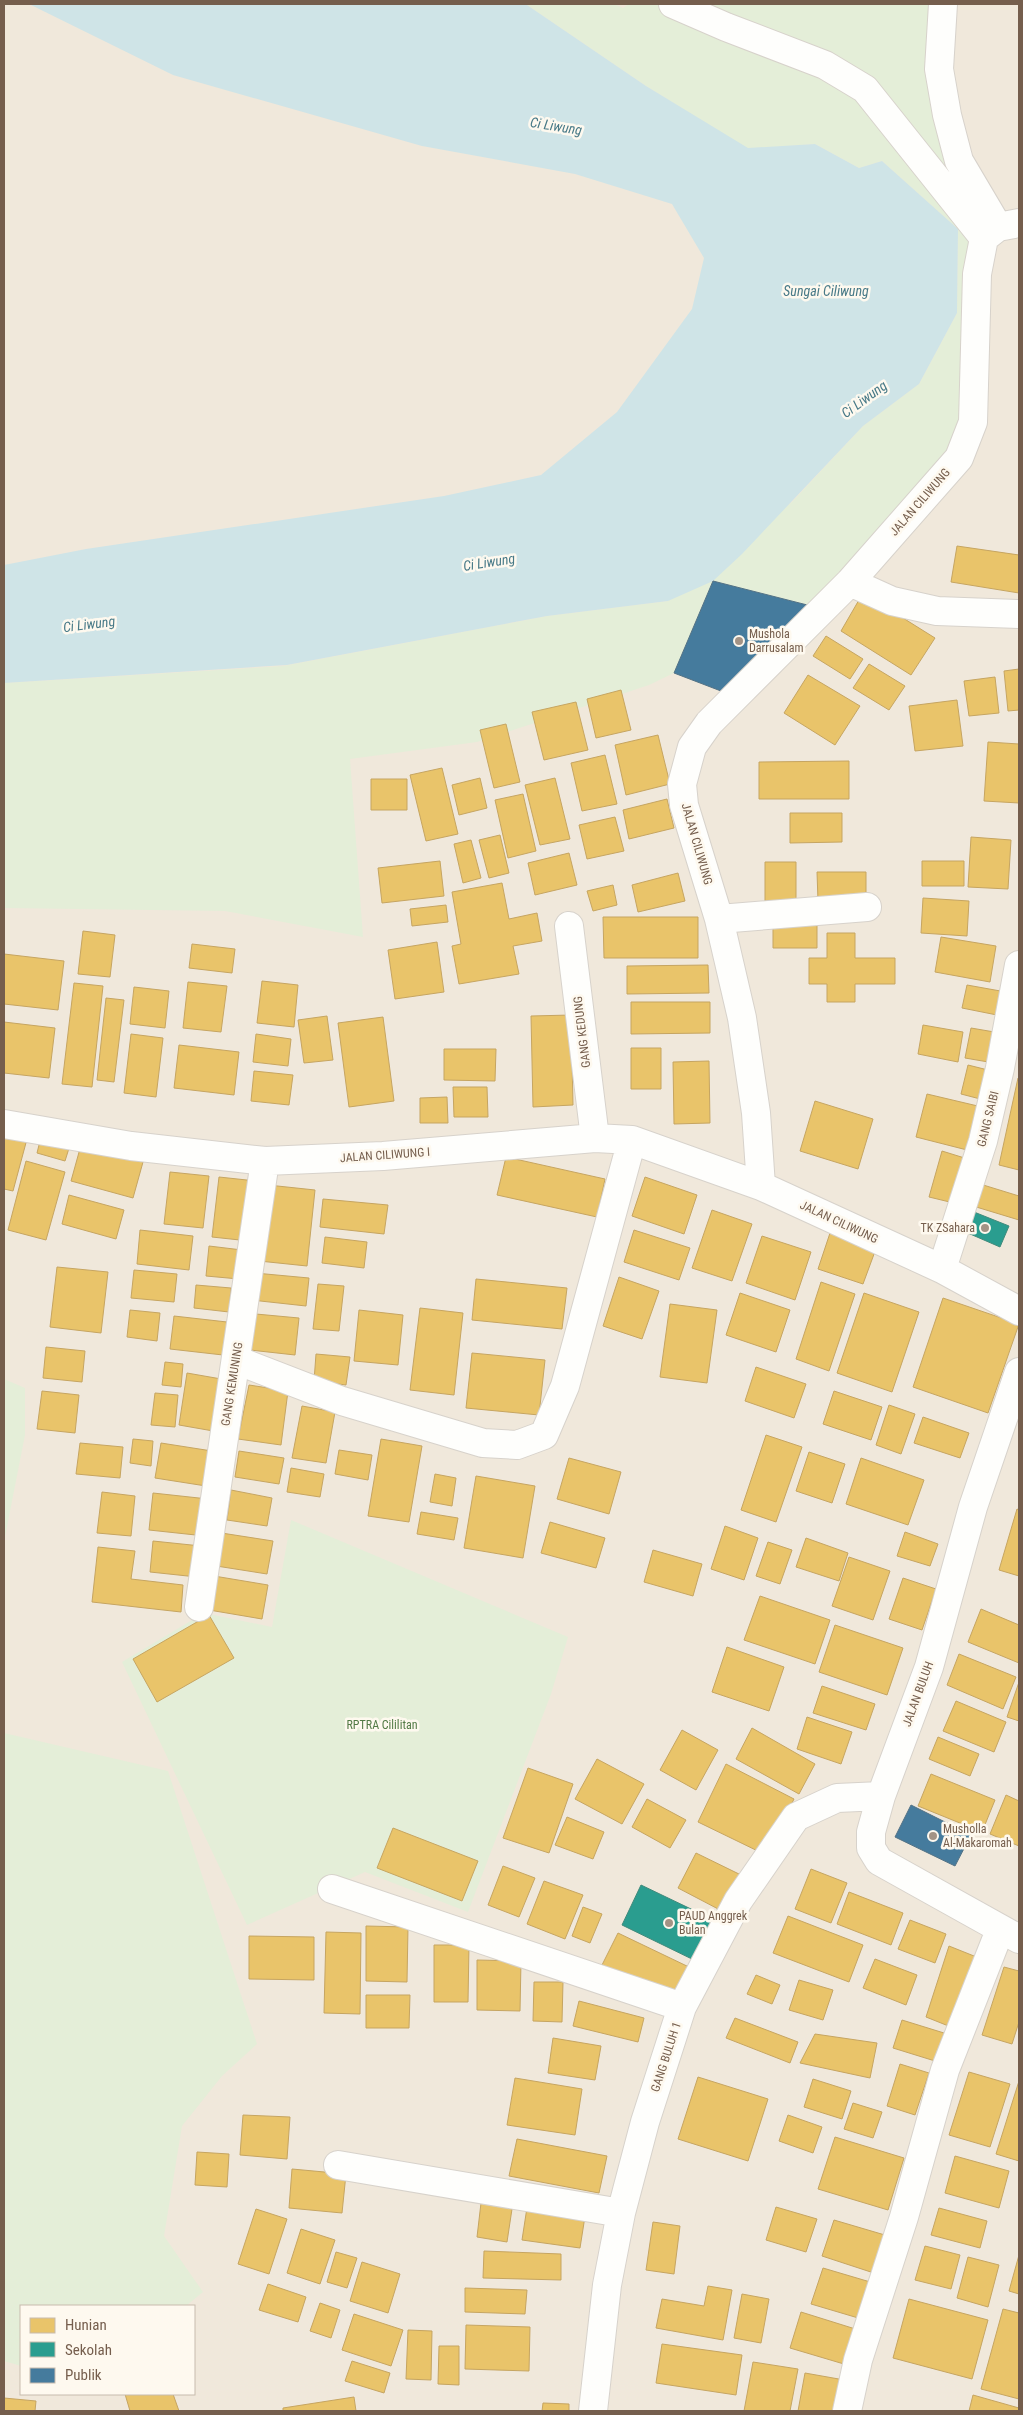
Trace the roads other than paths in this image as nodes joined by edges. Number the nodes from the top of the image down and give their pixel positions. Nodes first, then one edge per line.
1 (673, 4) edge
2 (943, 4) edge
3 (1000, 229) edge
4 (850, 582) junction
5 (1019, 614) edge
6 (867, 907) dead end
7 (719, 919) junction
8 (569, 926) dead end
9 (1019, 965) edge
10 (4, 1124) edge
11 (595, 1138) junction
12 (632, 1140) junction
13 (265, 1161) junction
14 (761, 1186) junction
15 (942, 1269) junction
16 (1019, 1311) edge
17 (236, 1360) junction
18 (1019, 1372) edge
19 (199, 1608) dead end
20 (881, 1796) junction
21 (332, 1889) dead end
22 (1010, 1934) edge
23 (682, 2007) junction
24 (338, 2165) dead end
25 (620, 2213) junction
26 (593, 2411) edge
27 (847, 2411) edge

1 - 3 street
2 - 3 street
3 - 4 street, JALAN CILIWUNG
4 - 5 street
4 - 7 street, JALAN CILIWUNG
6 - 7 street
7 - 14 street, JALAN CILIWUNG
8 - 11 street, GANG KEDUNG
9 - 15 street, GANG SAIBI
10 - 13 street, JALAN CILIWUNG I
11 - 12 street, JALAN CILIWUNG I
11 - 13 street, JALAN CILIWUNG I
12 - 14 street, JALAN CILIWUNG I
12 - 17 street
13 - 17 street, GANG KEMUNING
14 - 15 street, JALAN CILIWUNG
15 - 16 street, JALAN CILIWUNG
17 - 19 street, GANG KEMUNING
18 - 20 street, JALAN BULUH
20 - 22 street, JALAN BULUH
20 - 23 street, GANG BULUH 1
21 - 23 street
22 - 27 street
23 - 25 street, GANG BULUH 1
24 - 25 street
25 - 26 street, GANG BULUH 1

